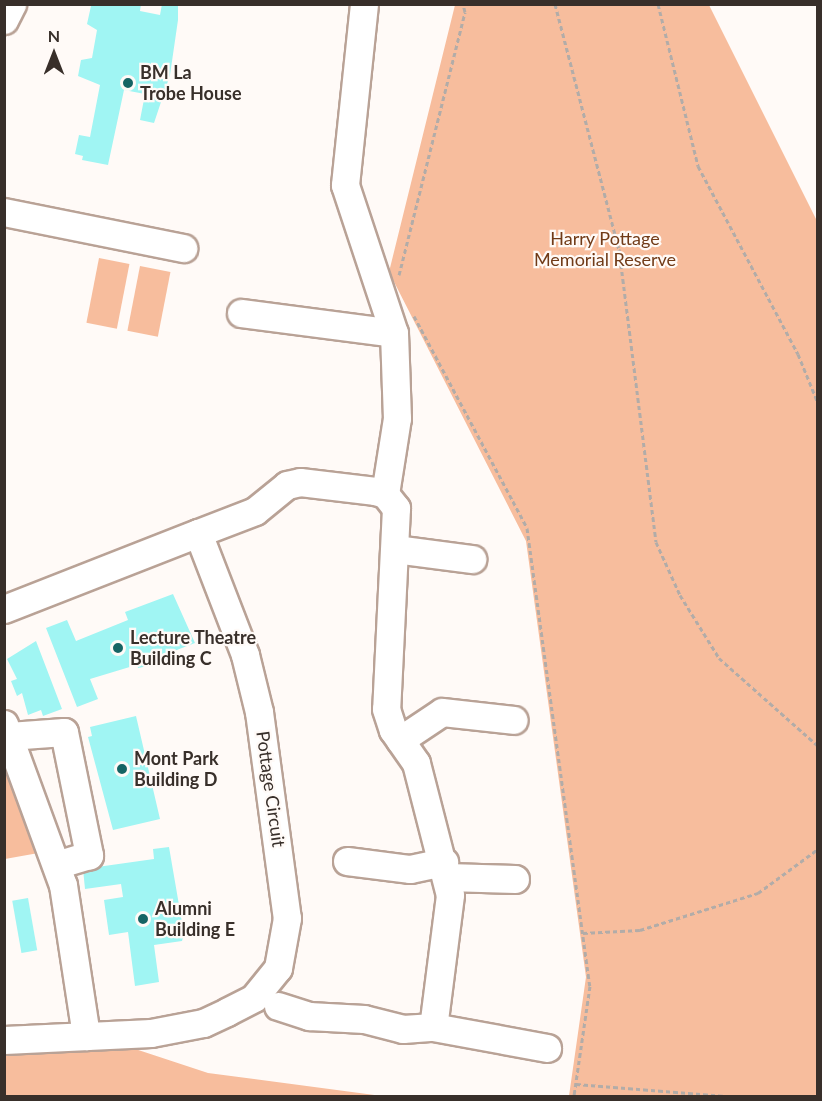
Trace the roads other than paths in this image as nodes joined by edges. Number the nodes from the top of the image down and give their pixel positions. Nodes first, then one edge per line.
1 (12, 4) edge
2 (364, 4) edge
3 (4, 20) edge
4 (4, 212) edge
5 (183, 248) dead end
6 (242, 313) dead end
7 (393, 333) junction
8 (385, 494) junction
9 (198, 533) junction
10 (395, 549) junction
11 (472, 559) dead end
12 (4, 609) edge
13 (514, 720) dead end
14 (7, 730) edge
15 (400, 740) junction
16 (347, 861) dead end
17 (56, 865) junction
18 (445, 870) junction
19 (515, 879) dead end
20 (278, 1006) dead end
21 (433, 1027) junction
22 (86, 1036) junction
23 (4, 1040) edge
24 (547, 1048) dead end

1 - 3 street
2 - 7 street
4 - 5 street
6 - 7 street
7 - 8 street
8 - 9 street
8 - 10 street
9 - 12 street
9 - 22 street, Pottage Circuit
10 - 11 street
10 - 15 street
13 - 15 street
14 - 17 street
14 - 17 street
15 - 18 street
16 - 18 street
17 - 22 street
18 - 19 street
18 - 21 street
20 - 21 street
21 - 24 street
22 - 23 street, Pottage Circuit

